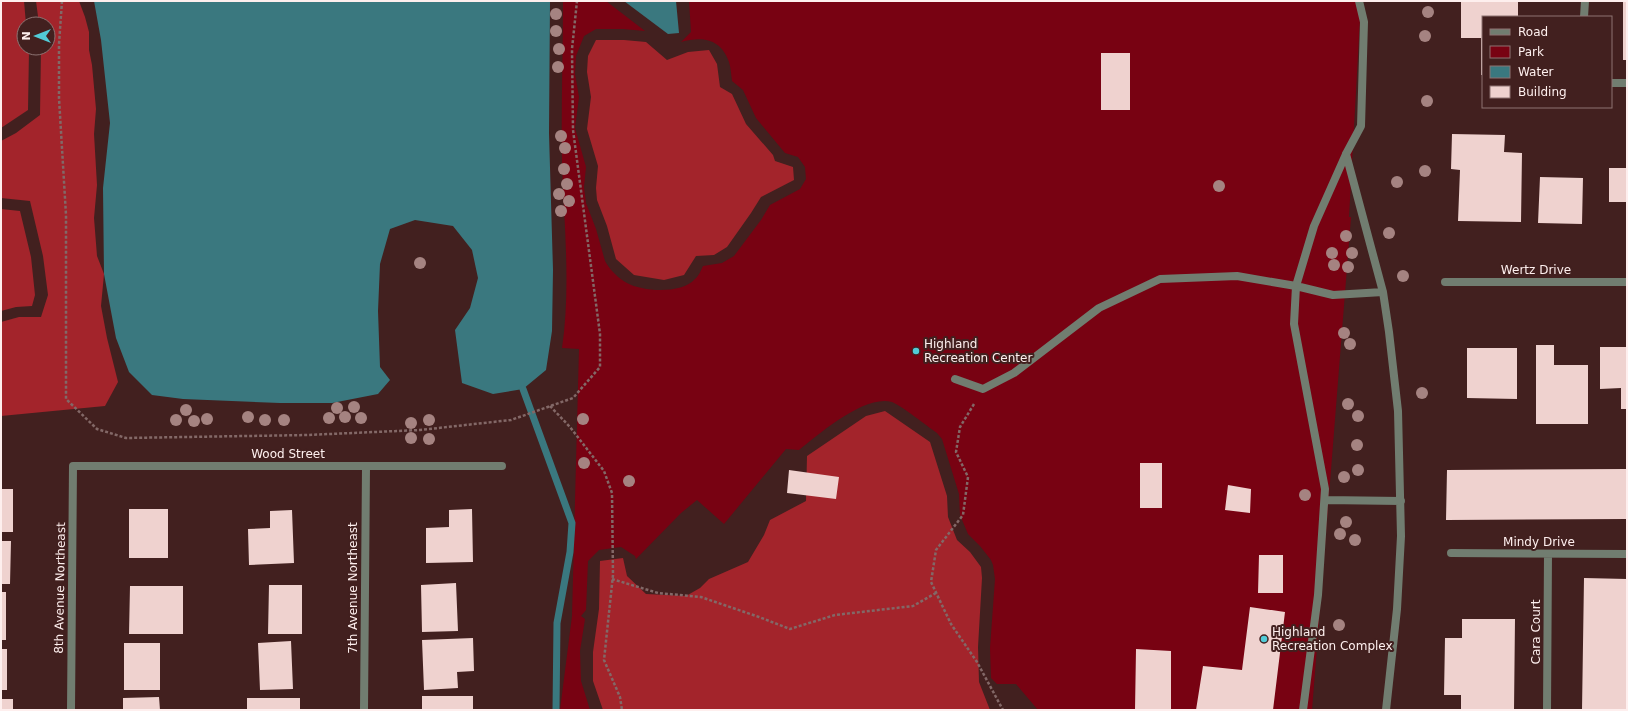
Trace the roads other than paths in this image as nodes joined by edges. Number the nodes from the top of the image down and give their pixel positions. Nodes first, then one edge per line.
1 (1359, 1) edge
2 (1585, 1) edge
3 (1584, 16) edge
4 (1612, 83) edge
5 (1627, 84) edge
6 (1346, 154) junction
7 (1445, 282) dead end
8 (1627, 282) edge
9 (1296, 286) junction
10 (1383, 292) junction
11 (955, 379) dead end
12 (74, 466) joint
13 (502, 466) dead end
14 (366, 467) junction
15 (1325, 500) junction
16 (1401, 501) junction
17 (1451, 553) dead end
18 (1548, 554) junction
19 (1627, 554) edge
20 (71, 710) edge
21 (364, 710) edge
22 (1303, 710) edge
23 (1386, 710) edge
24 (1547, 710) edge

1 - 6 street
2 - 3 street
4 - 5 street
6 - 9 street
6 - 10 street
7 - 8 street, Wertz Drive
9 - 10 street
9 - 11 street
9 - 15 street
10 - 16 street
12 - 14 street, Wood Street
12 - 20 street, 8th Avenue Northeast
13 - 14 street, Wood Street
14 - 21 street, 7th Avenue Northeast
15 - 16 street
15 - 22 street
16 - 23 street
17 - 18 street, Mindy Drive
18 - 19 street, Mindy Drive
18 - 24 street, Cara Court

